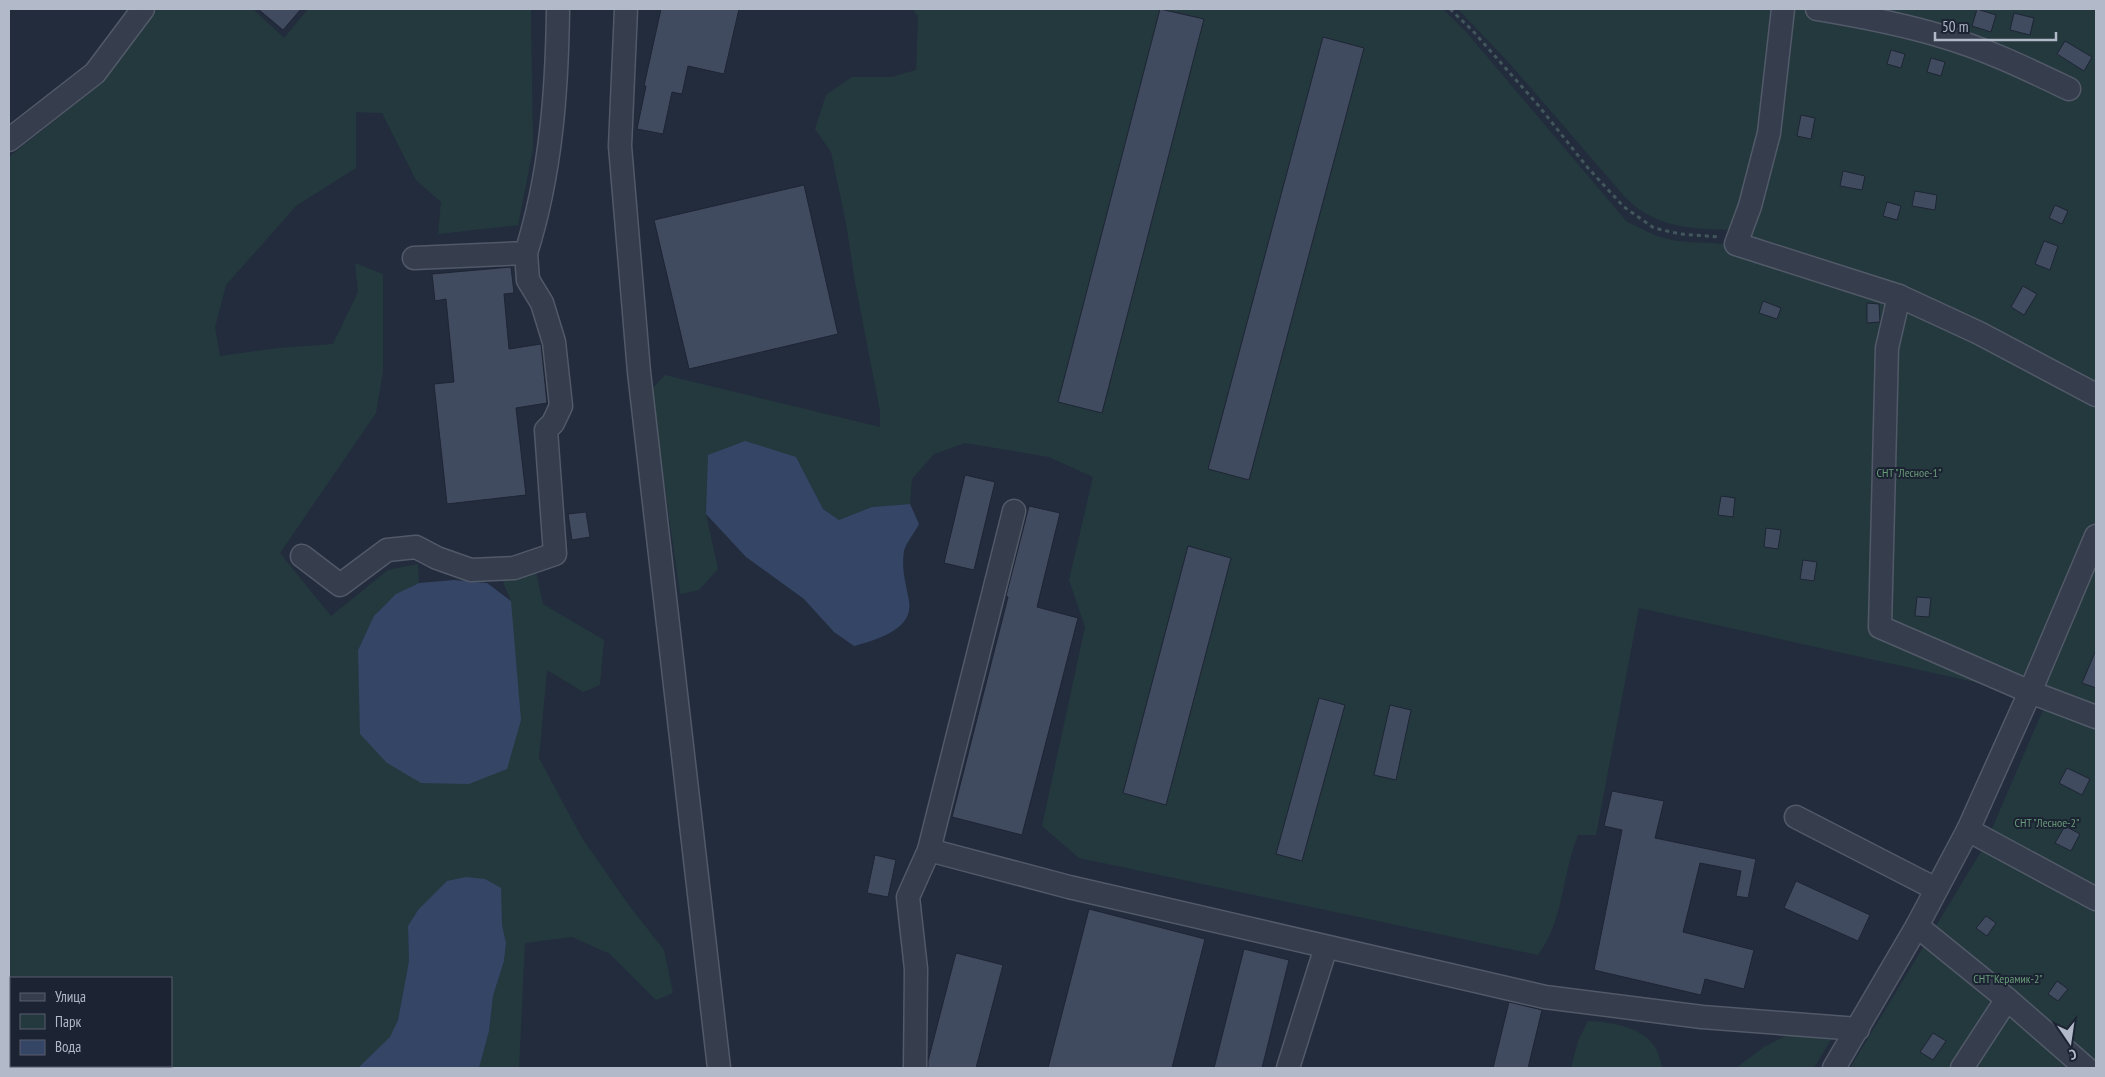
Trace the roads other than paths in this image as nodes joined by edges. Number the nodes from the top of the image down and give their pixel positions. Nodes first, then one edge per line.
1 (143, 9) edge
2 (558, 9) edge
3 (626, 9) edge
4 (1783, 9) edge
5 (1817, 9) edge
6 (2069, 90) dead end
7 (9, 140) edge
8 (526, 253) junction
9 (414, 258) dead end
10 (1899, 296) junction
11 (2096, 395) edge
12 (1014, 511) dead end
13 (2096, 536) edge
14 (302, 556) dead end
15 (2030, 692) junction
16 (2096, 717) edge
17 (1796, 817) dead end
18 (1968, 830) junction
19 (929, 850) junction
20 (1936, 889) junction
21 (2096, 899) edge
22 (1917, 926) junction
23 (1326, 947) junction
24 (2007, 999) junction
25 (1858, 1030) junction
26 (719, 1068) edge
27 (915, 1068) edge
28 (1288, 1068) edge
29 (1834, 1068) edge
30 (1962, 1068) edge
31 (2086, 1068) edge

1 - 7 street
2 - 8 street
3 - 26 street
4 - 10 street
5 - 6 street
8 - 9 street
8 - 14 street
10 - 11 street
10 - 15 street
12 - 19 street
13 - 15 street
15 - 16 street
15 - 18 street
17 - 20 street
18 - 20 street
18 - 21 street
19 - 23 street
19 - 27 street
20 - 22 street
22 - 24 street
22 - 25 street
23 - 25 street
23 - 28 street
24 - 30 street
24 - 31 street
25 - 29 street

